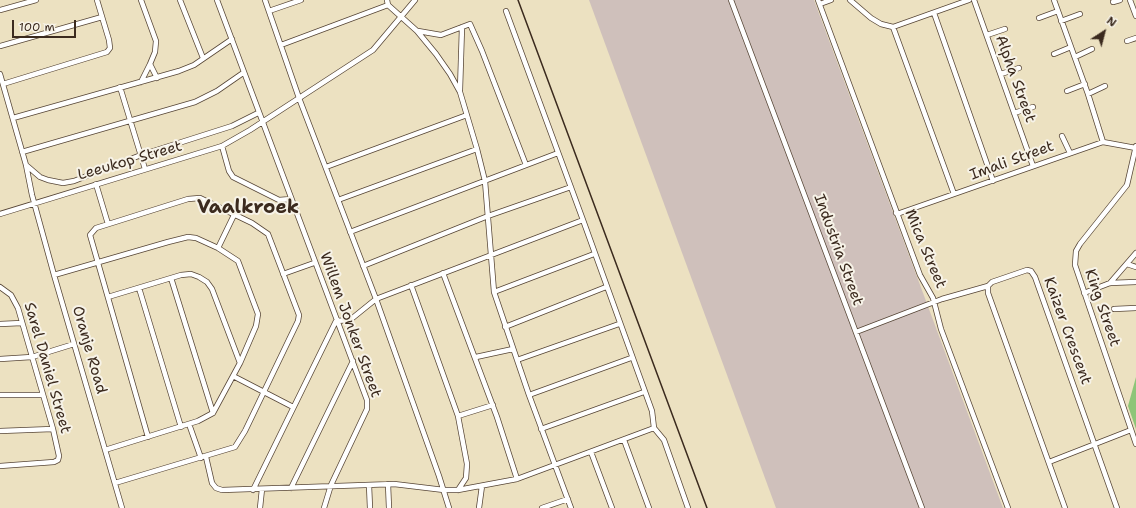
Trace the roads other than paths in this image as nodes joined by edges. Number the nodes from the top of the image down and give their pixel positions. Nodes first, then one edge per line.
1 (36, 0) edge
2 (98, 0) edge
3 (141, 0) edge
4 (180, 0) edge
5 (217, 0) edge
6 (265, 0) edge
7 (301, 0) edge
8 (415, 0) edge
9 (731, 0) edge
10 (831, 0) edge
11 (850, 0) edge
12 (969, 0) edge
13 (974, 0) edge
14 (1054, 0) edge
15 (1120, 0) edge
16 (1130, 0) edge
17 (387, 2) edge
18 (819, 2) edge
19 (1113, 2) dead end
20 (0, 10) edge
21 (269, 11) junction
22 (506, 11) dead end
23 (1058, 11) junction
24 (934, 13) junction
25 (1080, 14) dead end
26 (1136, 16) edge
27 (102, 17) junction
28 (401, 17) junction
29 (1039, 18) dead end
30 (1061, 21) junction
31 (893, 26) junction
32 (462, 27) junction
33 (1005, 29) dead end
34 (417, 31) junction
35 (987, 35) junction
36 (1136, 38) edge
37 (232, 39) junction
38 (1127, 41) dead end
39 (281, 45) junction
40 (0, 46) edge
41 (1071, 47) junction
42 (1092, 49) dead end
43 (1054, 54) dead end
44 (1075, 57) junction
45 (203, 58) junction
46 (150, 64) junction
47 (1019, 68) dead end
48 (243, 73) junction
49 (0, 74) edge
50 (1001, 74) junction
51 (157, 78) junction
52 (141, 82) junction
53 (3, 84) junction
54 (1085, 84) junction
55 (1105, 86) dead end
56 (120, 87) junction
57 (1067, 91) dead end
58 (460, 92) junction
59 (1088, 94) junction
60 (299, 98) junction
61 (1033, 106) dead end
62 (1014, 113) junction
63 (258, 114) junction
64 (467, 115) junction
65 (13, 118) junction
66 (130, 121) junction
67 (262, 122) junction
68 (1062, 136) dead end
69 (1103, 142) junction
70 (222, 146) junction
71 (1136, 147) edge
72 (477, 149) junction
73 (22, 152) junction
74 (558, 153) junction
75 (1070, 153) junction
76 (141, 155) junction
77 (26, 165) junction
78 (526, 165) junction
79 (1033, 166) junction
80 (326, 167) junction
81 (146, 169) junction
82 (485, 181) junction
83 (993, 181) junction
84 (96, 184) junction
85 (571, 187) junction
86 (954, 194) junction
87 (291, 199) junction
88 (338, 200) junction
89 (34, 203) junction
90 (0, 214) edge
91 (897, 214) junction
92 (234, 215) junction
93 (488, 216) junction
94 (583, 220) junction
95 (108, 224) junction
96 (350, 232) junction
97 (218, 248) junction
98 (1136, 253) edge
99 (492, 254) junction
100 (594, 254) junction
101 (97, 262) junction
102 (314, 263) junction
103 (1127, 264) junction
104 (363, 266) junction
105 (1136, 267) edge
106 (443, 273) junction
107 (283, 274) junction
108 (54, 275) junction
109 (171, 278) junction
110 (1136, 282) edge
111 (1110, 283) junction
112 (410, 285) junction
113 (988, 286) junction
114 (0, 287) edge
115 (606, 287) junction
116 (139, 288) junction
117 (494, 292) junction
118 (1084, 293) junction
119 (108, 297) junction
120 (376, 298) junction
121 (934, 302) junction
122 (1136, 308) edge
123 (1114, 309) dead end
124 (336, 320) junction
125 (22, 323) junction
126 (0, 324) edge
127 (619, 324) junction
128 (506, 327) junction
129 (856, 332) junction
130 (74, 344) junction
131 (513, 349) junction
132 (32, 357) junction
133 (476, 357) junction
134 (632, 358) junction
135 (0, 359) edge
136 (517, 360) junction
137 (352, 361) junction
138 (240, 363) junction
139 (234, 376) junction
140 (644, 392) junction
141 (264, 393) junction
142 (42, 394) junction
143 (0, 395) edge
144 (529, 395) junction
145 (493, 405) junction
146 (293, 407) junction
147 (213, 412) junction
148 (458, 416) junction
149 (189, 424) junction
150 (181, 427) junction
151 (654, 428) junction
152 (53, 429) junction
153 (541, 429) junction
154 (1131, 430) junction
155 (0, 431) edge
156 (148, 437) junction
157 (624, 440) junction
158 (1136, 444) edge
159 (1095, 445) junction
160 (105, 450) junction
161 (591, 452) junction
162 (203, 458) junction
163 (1049, 462) junction
164 (555, 465) junction
165 (0, 466) edge
166 (517, 479) junction
167 (114, 483) junction
168 (388, 484) junction
169 (331, 485) junction
170 (370, 485) junction
171 (482, 486) junction
172 (291, 488) junction
173 (262, 489) junction
174 (253, 490) junction
175 (444, 490) junction
176 (458, 490) junction
177 (568, 498) junction
178 (121, 506) edge
179 (260, 508) edge
180 (324, 508) edge
181 (370, 508) edge
182 (390, 508) edge
183 (449, 508) edge
184 (480, 508) edge
185 (542, 508) edge
186 (571, 508) edge
187 (612, 508) edge
188 (649, 508) edge
189 (688, 508) edge
190 (922, 508) edge
191 (1008, 508) edge
192 (1065, 508) edge
193 (1117, 508) edge

1 - 20 street
2 - 27 street
3 - 46 street
4 - 45 street
5 - 37 street, Willem Jonker Street
6 - 21 street
7 - 21 street
8 - 28 street, Leeukop Street
9 - 129 street, Industria Street
10 - 18 street
11 - 31 street
12 - 24 street
13 - 35 street, Alpha Street
14 - 23 street
15 - 19 street
16 - 26 street
17 - 28 street
17 - 39 street
18 - 91 street, Mica Street
21 - 39 street
22 - 74 street
23 - 29 street
23 - 30 street
24 - 31 street
24 - 83 street
25 - 30 street
27 - 40 street
27 - 53 street
28 - 34 street
28 - 60 street, Leeukop Street
30 - 41 street
31 - 86 street
32 - 34 street
32 - 58 street
32 - 78 street
33 - 35 street
34 - 58 street
35 - 50 street, Alpha Street
36 - 38 street
37 - 45 street
37 - 48 street, Willem Jonker Street
39 - 60 street
41 - 43 street
41 - 44 street
42 - 44 street
44 - 54 street
45 - 51 street
46 - 51 street
46 - 52 street
47 - 50 street
48 - 63 street, Willem Jonker Street
48 - 66 street
49 - 53 street, Oranje Road
50 - 62 street, Alpha Street
51 - 52 street
52 - 56 street
53 - 65 street, Oranje Road
54 - 57 street
54 - 59 street
55 - 59 street
56 - 65 street
56 - 66 street
58 - 64 street
59 - 69 street
60 - 67 street, Leeukop Street
60 - 80 street
61 - 62 street
62 - 79 street, Alpha Street
63 - 67 street, Willem Jonker Street
63 - 76 street
64 - 72 street
64 - 80 street
65 - 73 street, Oranje Road
66 - 73 street
66 - 76 street
67 - 70 street, Leeukop Street
67 - 87 street, Willem Jonker Street
68 - 75 street
69 - 71 street, Imali Street
69 - 75 street, Imali Street
70 - 81 street, Leeukop Street
70 - 87 street
71 - 118 street, King Street
72 - 82 street
72 - 88 street
73 - 77 street, Oranje Road
74 - 78 street
74 - 85 street
75 - 79 street, Imali Street
76 - 77 street
76 - 81 street
77 - 89 street, Oranje Road
78 - 82 street
79 - 83 street, Imali Street
80 - 88 street
81 - 84 street, Leeukop Street
82 - 93 street
82 - 96 street
83 - 86 street, Imali Street
84 - 89 street, Leeukop Street
84 - 95 street
85 - 93 street
85 - 94 street
86 - 91 street, Imali Street
87 - 102 street, Willem Jonker Street
88 - 96 street
89 - 90 street, Leeukop Street
89 - 108 street, Oranje Road
91 - 121 street, Mica Street
92 - 95 street
92 - 97 street
92 - 107 street
93 - 99 street
93 - 104 street
94 - 99 street
94 - 100 street
95 - 101 street
96 - 104 street
97 - 101 street
97 - 138 street
98 - 103 street
99 - 106 street
99 - 117 street
100 - 115 street
100 - 117 street
101 - 108 street
101 - 119 street
102 - 107 street
102 - 124 street, Willem Jonker Street
103 - 105 street
103 - 111 street
104 - 120 street
106 - 112 street
106 - 133 street
107 - 141 street
108 - 130 street, Oranje Road
109 - 116 street
109 - 138 street
109 - 147 street
110 - 111 street
111 - 118 street
112 - 120 street
112 - 148 street
113 - 121 street, Kaizer Crescent
113 - 159 street, Kaizer Crescent
113 - 163 street
114 - 125 street, Sarel Daniel Street
115 - 127 street
115 - 128 street
116 - 119 street
116 - 150 street
117 - 128 street
118 - 154 street, King Street
119 - 156 street
120 - 124 street
120 - 175 street
121 - 129 street, Kaizer Crescent
121 - 191 street, Mica Street
122 - 123 street
124 - 137 street, Willem Jonker Street
124 - 146 street
125 - 126 street
125 - 132 street, Sarel Daniel Street
127 - 134 street
127 - 136 street
128 - 131 street
129 - 190 street, Industria Street
130 - 132 street
130 - 160 street, Oranje Road
131 - 133 street
131 - 136 street
132 - 135 street
132 - 142 street, Sarel Daniel Street
133 - 145 street
134 - 140 street
134 - 144 street
136 - 144 street
137 - 169 street, Willem Jonker Street
137 - 172 street
138 - 139 street
139 - 141 street
139 - 147 street
140 - 151 street
140 - 153 street
141 - 146 street
141 - 162 street
142 - 143 street
142 - 152 street, Sarel Daniel Street
144 - 153 street
145 - 148 street
145 - 166 street
146 - 174 street
147 - 149 street
148 - 176 street
149 - 150 street
149 - 162 street
150 - 156 street
151 - 157 street
151 - 189 street
152 - 155 street
152 - 165 street, Sarel Daniel Street
153 - 164 street
154 - 158 street, King Street
154 - 159 street
156 - 160 street
157 - 161 street
157 - 188 street
159 - 163 street
159 - 193 street, Kaizer Crescent
160 - 167 street, Oranje Road
161 - 164 street
161 - 187 street
162 - 167 street
162 - 174 street
163 - 192 street
164 - 166 street
164 - 177 street
166 - 171 street
167 - 178 street, Oranje Road
168 - 170 street
168 - 175 street
168 - 182 street
169 - 170 street
169 - 172 street
169 - 180 street, Willem Jonker Street
170 - 181 street
171 - 176 street
171 - 184 street
172 - 173 street
173 - 174 street
173 - 179 street
175 - 176 street
175 - 183 street
177 - 185 street
177 - 186 street

